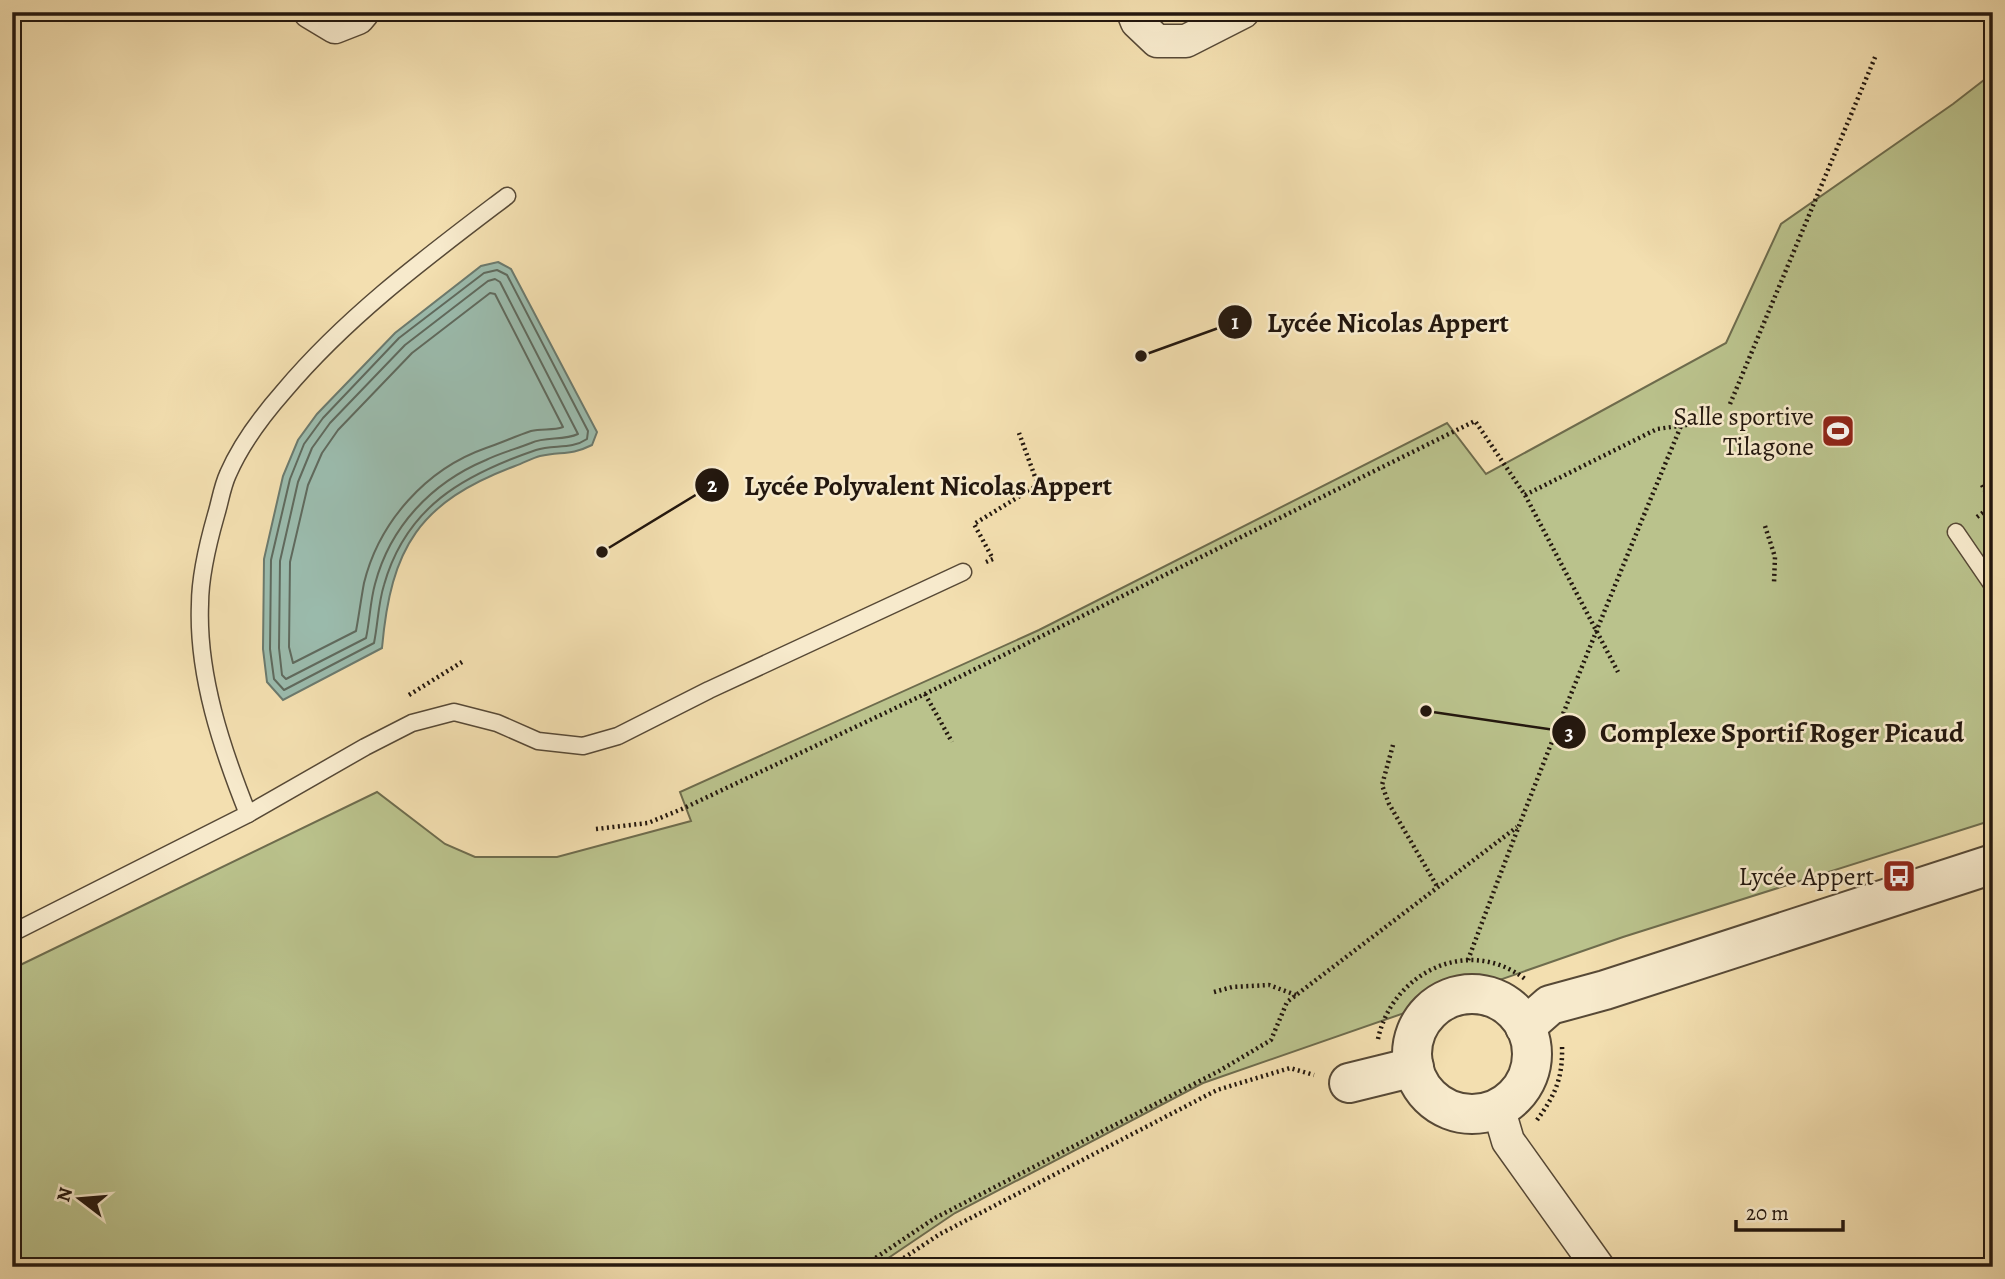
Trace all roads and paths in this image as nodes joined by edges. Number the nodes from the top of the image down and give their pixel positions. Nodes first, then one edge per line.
1 (310, 12) edge
2 (363, 12) edge
3 (1133, 12) edge
4 (1243, 12) edge
5 (1876, 55) dead end
6 (507, 196) dead end
7 (1730, 404) dead end
8 (1723, 420) dead end
9 (1681, 426) junction
10 (1019, 433) dead end
11 (1982, 485) dead end
12 (1525, 495) junction
13 (1993, 505) edge
14 (974, 524) dead end
15 (1765, 527) dead end
16 (1956, 532) dead end
17 (963, 572) dead end
18 (1774, 583) dead end
19 (1993, 586) edge
20 (1596, 630) junction
21 (462, 662) dead end
22 (1618, 672) dead end
23 (925, 694) junction
24 (401, 701) dead end
25 (953, 742) dead end
26 (1393, 745) dead end
27 (248, 814) junction
28 (1517, 827) junction
29 (596, 829) dead end
30 (1993, 863) edge
31 (1438, 888) junction
32 (12, 933) edge
33 (1468, 960) dead end
34 (1440, 965) dead end
35 (1214, 992) dead end
36 (1297, 995) junction
37 (1525, 1027) junction
38 (1380, 1075) junction
39 (1498, 1107) junction
40 (862, 1267) edge
41 (890, 1267) edge
42 (1598, 1267) edge

1 - 2 street
3 - 4 street
5 - 7 path
6 - 27 lane
8 - 9 path
9 - 12 path
9 - 20 path
10 - 14 path
11 - 13 path
12 - 20 path
12 - 23 path
15 - 18 path
16 - 19 lane
17 - 27 lane
20 - 22 path
20 - 28 path
21 - 24 path
23 - 25 path
23 - 29 path
26 - 31 path
27 - 32 lane
28 - 31 path
28 - 33 path
30 - 37 street
31 - 36 path
34 - 38 path
35 - 36 path
36 - 40 path
37 - 38 street
37 - 39 street
38 - 39 street
38 - 41 path
39 - 42 street

